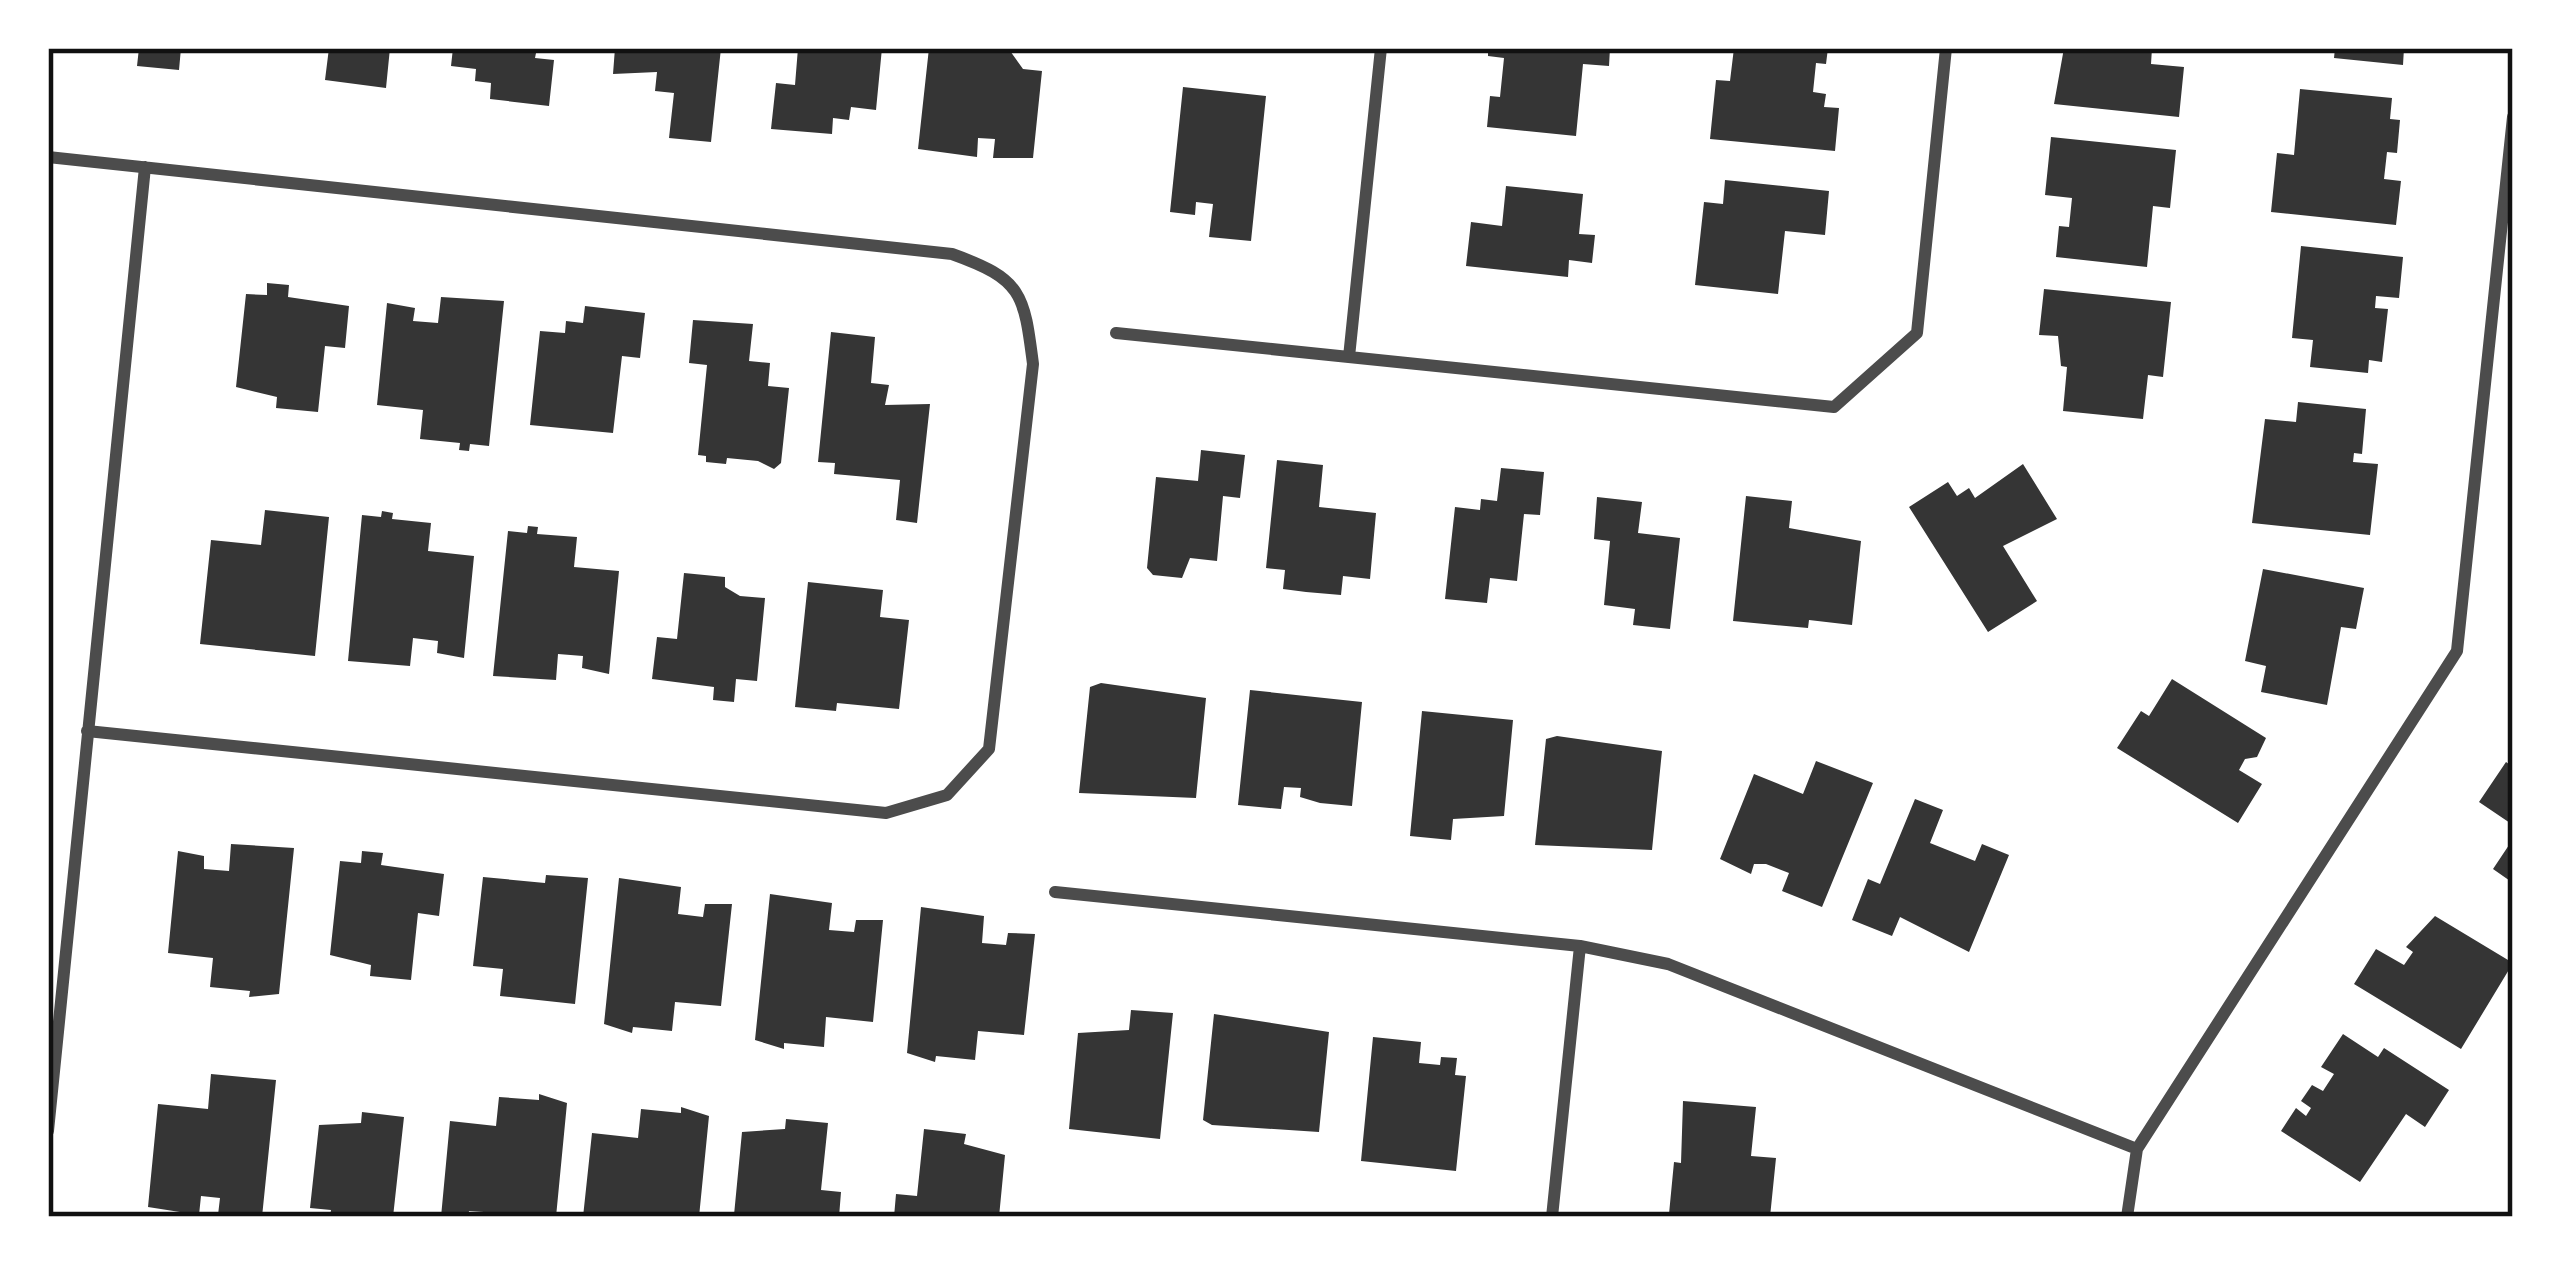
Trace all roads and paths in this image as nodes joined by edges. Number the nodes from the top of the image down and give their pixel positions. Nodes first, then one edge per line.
1 (1381, 48) edge
2 (1946, 48) edge
3 (2513, 117) edge
4 (48, 158) edge
5 (145, 167) junction
6 (1116, 333) dead end
7 (1349, 357) junction
8 (87, 731) junction
9 (1055, 892) dead end
10 (1580, 946) junction
11 (48, 1131) edge
12 (2137, 1149) junction
13 (1552, 1217) edge
14 (2127, 1217) edge

1 - 7 street
2 - 7 street
3 - 12 street
4 - 5 street
5 - 8 street
5 - 8 street
6 - 7 street
8 - 11 street
9 - 10 street
10 - 12 street
10 - 13 street
12 - 14 street

